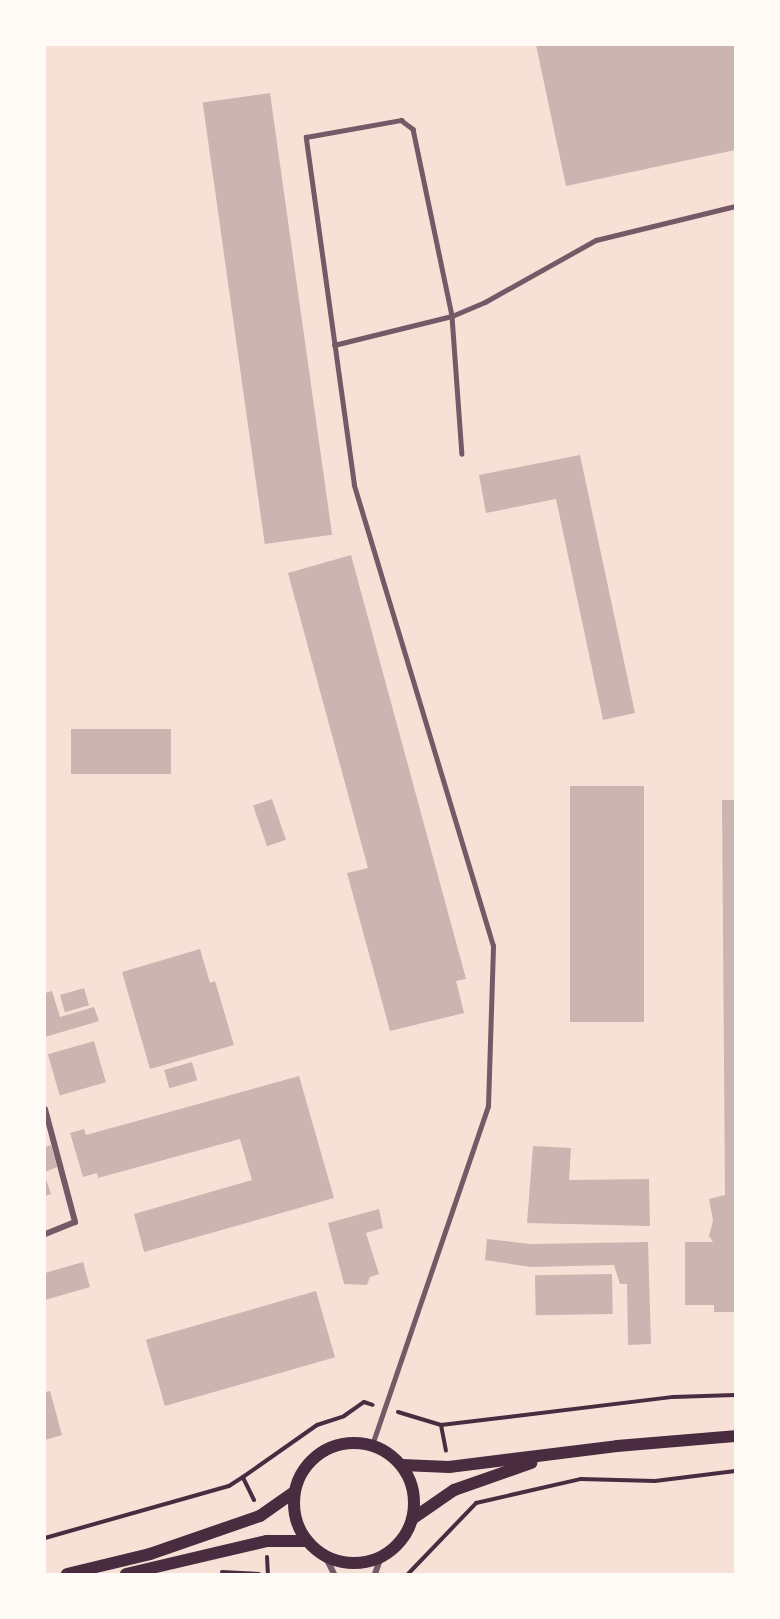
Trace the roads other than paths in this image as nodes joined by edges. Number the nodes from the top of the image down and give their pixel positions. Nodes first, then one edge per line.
1 (735, 206) edge
2 (452, 316) junction
3 (334, 345) junction
4 (462, 454) dead end
5 (45, 1109) edge
6 (45, 1234) edge
7 (735, 1436) edge
8 (372, 1444) junction
9 (552, 1456) junction
10 (402, 1465) junction
11 (294, 1492) junction
12 (412, 1519) junction
13 (307, 1541) junction
14 (325, 1556) junction
15 (381, 1557) junction
16 (67, 1574) edge
17 (126, 1574) edge
18 (334, 1574) edge
19 (375, 1574) edge

1 - 2 lane
2 - 3 lane
2 - 3 lane
2 - 4 lane
3 - 8 lane
5 - 6 street
7 - 9 main road
8 - 10 main road
8 - 11 main road
9 - 10 main road
9 - 12 main road
10 - 12 main road
11 - 13 main road
11 - 16 main road
12 - 15 main road
13 - 14 main road
13 - 17 main road
14 - 15 main road
14 - 18 street
15 - 19 street

